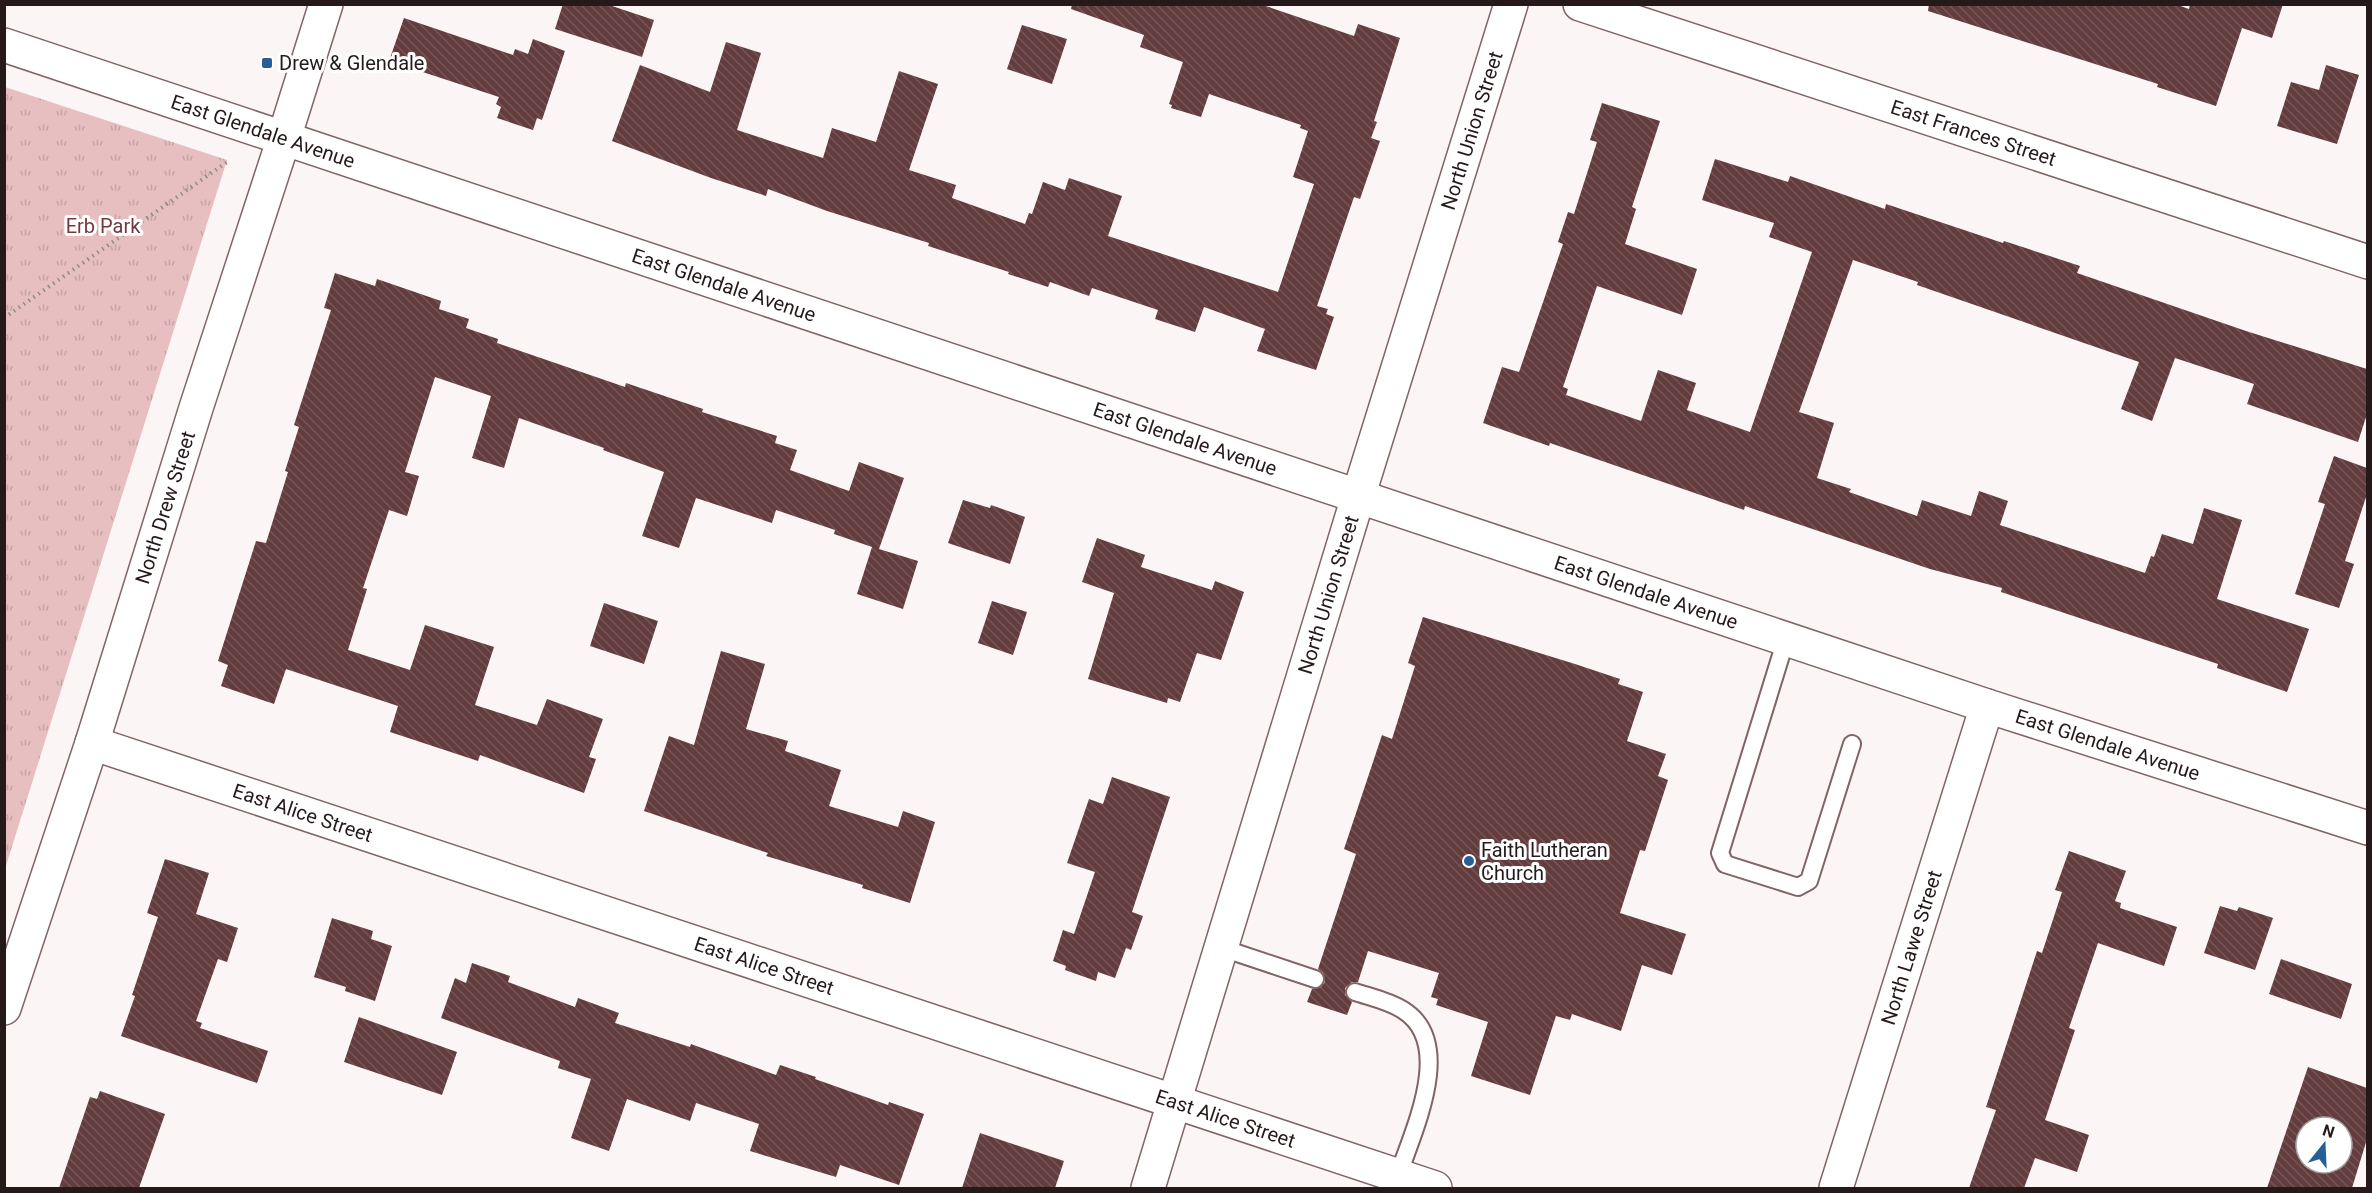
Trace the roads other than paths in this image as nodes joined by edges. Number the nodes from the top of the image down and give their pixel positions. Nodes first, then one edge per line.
1 (326, 4) edge
2 (1511, 4) edge
3 (1580, 4) edge
4 (4, 45) edge
5 (284, 138) junction
6 (2367, 262) edge
7 (1358, 497) junction
8 (1786, 639) junction
9 (1987, 706) junction
10 (92, 743) junction
11 (1852, 744) dead end
12 (2367, 828) edge
13 (1222, 948) junction
14 (1315, 979) dead end
15 (1355, 992) dead end
16 (4, 1008) edge
17 (1176, 1102) junction
18 (1398, 1176) junction
19 (1148, 1188) edge
20 (1435, 1188) edge
21 (1836, 1188) edge

1 - 5 street, North Drew Street
2 - 7 street, North Union Street
3 - 6 street, East Frances Street
4 - 5 street, East Glendale Avenue
5 - 7 street, East Glendale Avenue
5 - 10 street, North Drew Street
7 - 8 street, East Glendale Avenue
7 - 13 street, North Union Street
8 - 9 street, East Glendale Avenue
8 - 11 lane
9 - 12 street, East Glendale Avenue
9 - 21 street, North Lawe Street
10 - 16 street, North Drew Street
10 - 17 street, East Alice Street
13 - 14 lane
13 - 17 street, North Union Street
15 - 18 lane
17 - 18 street, East Alice Street
17 - 19 street, North Union Street
18 - 20 street, East Alice Street

